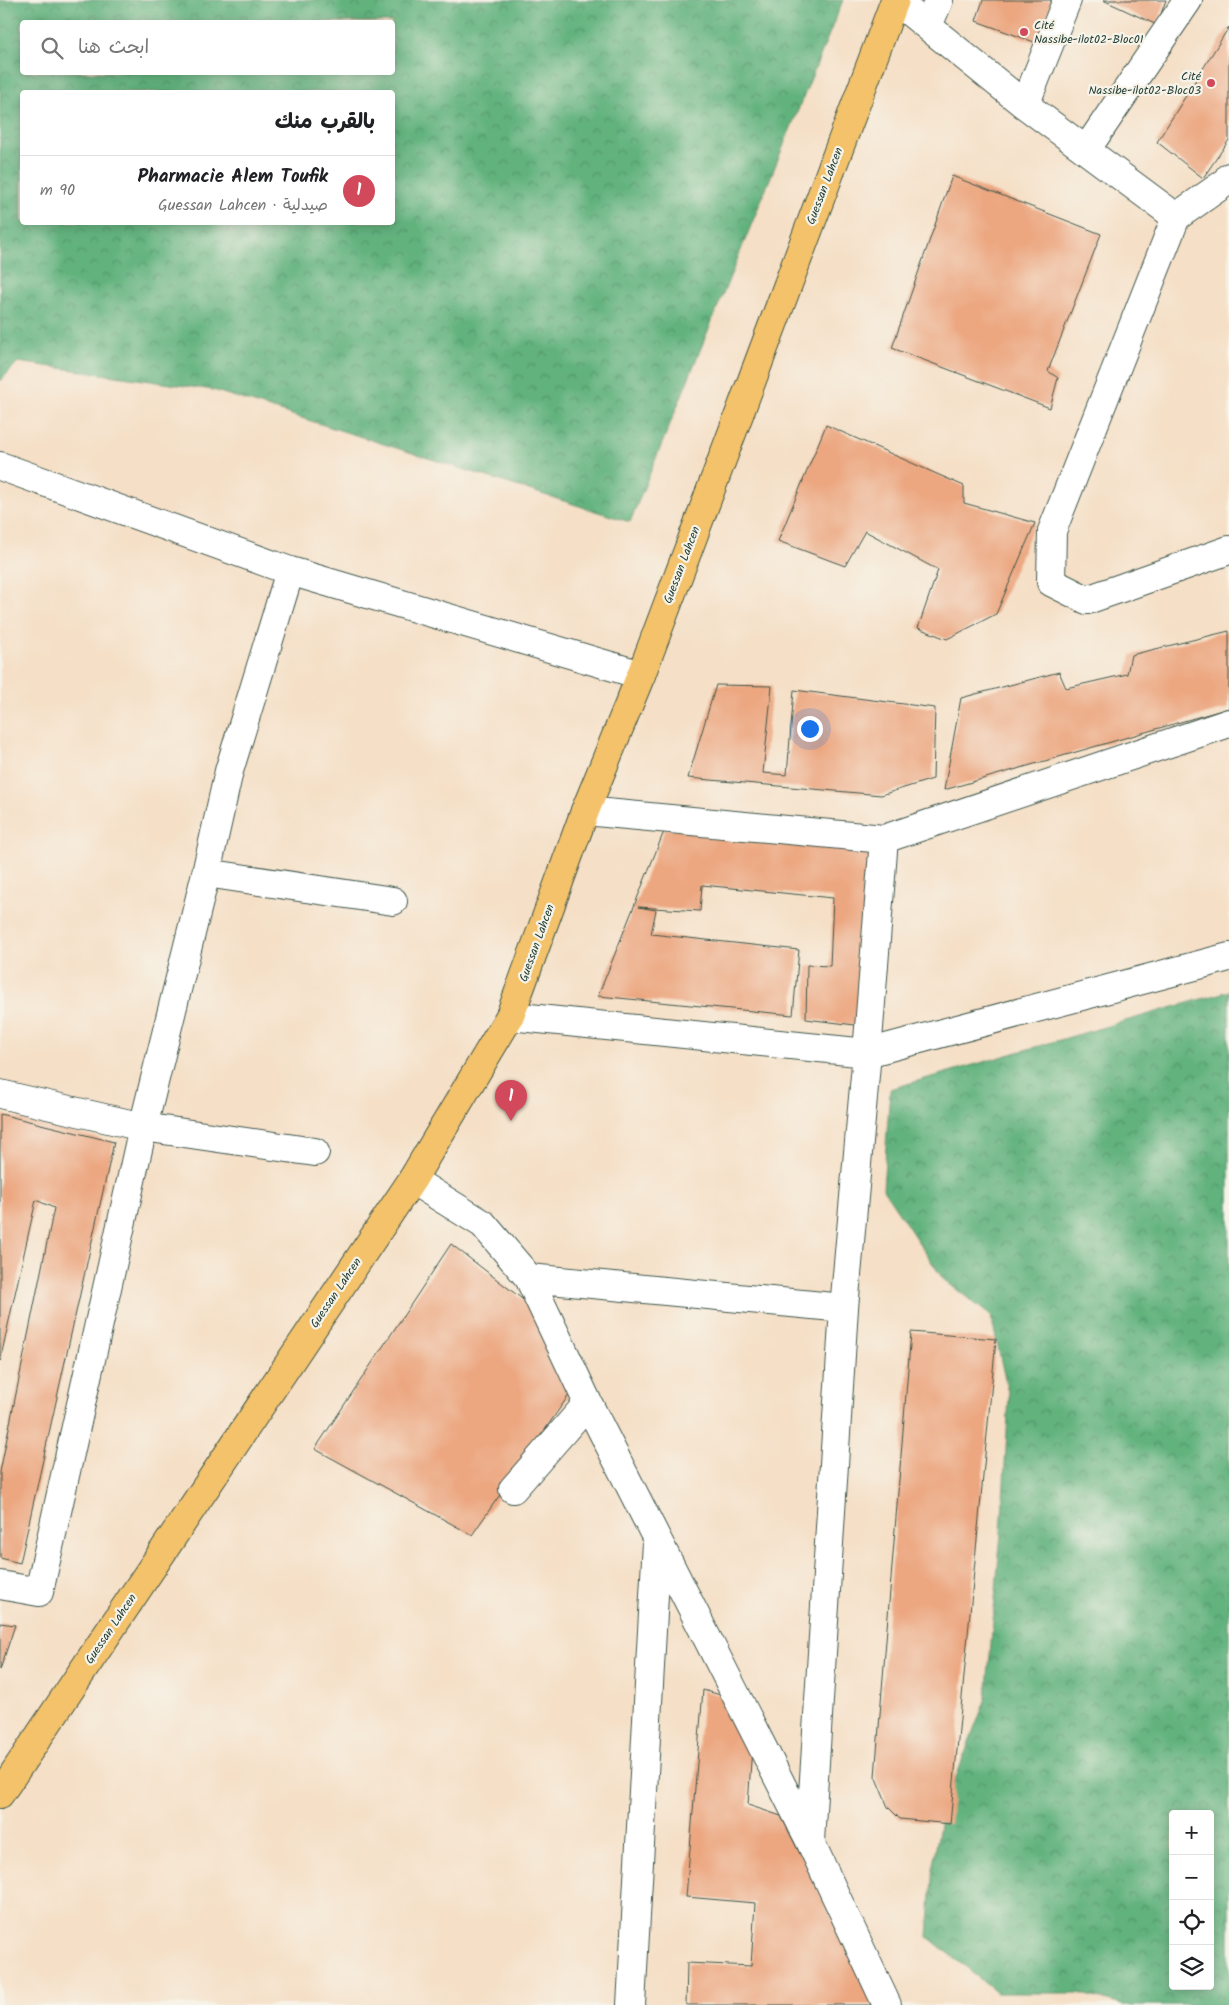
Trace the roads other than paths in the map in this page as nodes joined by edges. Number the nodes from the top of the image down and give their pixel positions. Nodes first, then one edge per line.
1 (895, 0) edge
2 (939, 0) edge
3 (1067, 0) edge
4 (1188, 0) edge
5 (928, 26) junction
6 (1025, 105) junction
7 (1086, 150) junction
8 (1228, 181) edge
9 (1176, 217) junction
10 (0, 466) edge
11 (1229, 550) edge
12 (290, 570) junction
13 (641, 675) junction
14 (1229, 723) edge
15 (585, 811) junction
16 (884, 839) junction
17 (206, 873) junction
18 (393, 901) dead end
19 (1229, 957) edge
20 (510, 1016) junction
21 (867, 1053) junction
22 (0, 1094) edge
23 (143, 1127) junction
24 (315, 1152) dead end
25 (412, 1180) junction
26 (530, 1278) junction
27 (844, 1308) junction
28 (588, 1403) junction
29 (513, 1489) dead end
30 (657, 1540) junction
31 (0, 1585) edge
32 (0, 1794) edge
33 (810, 1841) junction
34 (631, 2005) edge
35 (887, 2005) edge

1 - 5 street
1 - 13 main road, Guessan Lahcen
2 - 5 street
3 - 6 street
4 - 7 street
5 - 6 street
6 - 7 street
7 - 9 street
8 - 9 street
9 - 11 street
10 - 12 street
12 - 13 street
12 - 17 street
13 - 15 main road, Guessan Lahcen
14 - 16 street
15 - 16 street
15 - 20 main road, Guessan Lahcen
16 - 21 street
17 - 18 street
17 - 23 street
19 - 21 street
20 - 21 street
20 - 25 main road, Guessan Lahcen
21 - 27 street
22 - 23 street
23 - 24 street
23 - 31 street
25 - 26 street
25 - 32 main road, Guessan Lahcen
26 - 27 street
26 - 28 street
27 - 33 street
28 - 29 street
28 - 30 street
30 - 33 street
30 - 34 street
33 - 35 street

